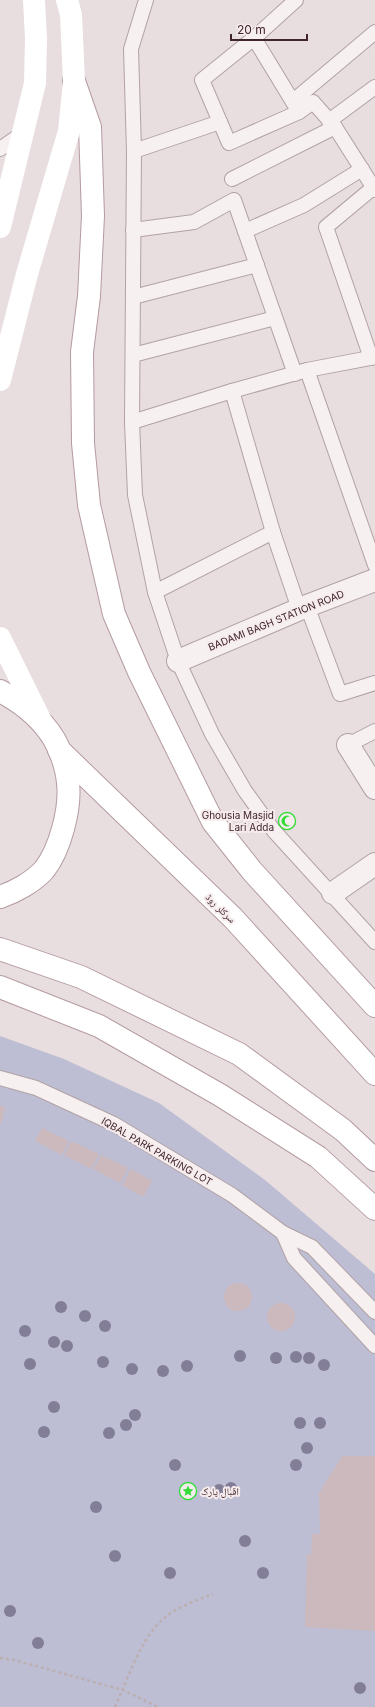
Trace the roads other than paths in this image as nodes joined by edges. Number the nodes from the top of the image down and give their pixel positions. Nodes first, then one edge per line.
1 (34, 0) edge
2 (67, 0) edge
3 (146, 0) edge
4 (296, 0) edge
5 (375, 32) edge
6 (254, 38) junction
7 (74, 81) junction
8 (375, 88) edge
9 (296, 106) junction
10 (220, 122) junction
11 (332, 124) junction
12 (23, 133) junction
13 (0, 149) edge
14 (134, 151) junction
15 (362, 169) junction
16 (232, 179) dead end
17 (374, 188) edge
18 (0, 227) edge
19 (133, 230) junction
20 (245, 231) junction
21 (257, 265) junction
22 (133, 297) junction
23 (275, 318) junction
24 (132, 356) junction
25 (373, 358) edge
26 (301, 372) junction
27 (0, 380) edge
28 (232, 391) junction
29 (132, 422) junction
30 (273, 532) junction
31 (374, 579) edge
32 (155, 592) junction
33 (303, 608) junction
34 (0, 638) edge
35 (178, 661) junction
36 (375, 683) edge
37 (0, 691) edge
38 (41, 721) junction
39 (375, 731) edge
40 (348, 745) joint
41 (60, 750) junction
42 (375, 788) edge
43 (375, 864) edge
44 (333, 893) junction
45 (0, 897) edge
46 (375, 942) edge
47 (0, 949) edge
48 (0, 987) edge
49 (375, 1006) edge
50 (375, 1074) edge
51 (0, 1078) edge
52 (375, 1160) edge
53 (375, 1209) edge
54 (283, 1233) junction
55 (375, 1312) edge
56 (375, 1346) edge

1 - 12 main road
2 - 7 main road
3 - 14 lane
4 - 6 lane
5 - 9 lane
6 - 9 lane
6 - 10 lane
7 - 27 main road
7 - 49 main road
8 - 11 lane
9 - 10 lane
9 - 11 lane
10 - 14 lane
11 - 15 lane
11 - 16 lane
12 - 13 lane
12 - 18 main road
14 - 19 lane
15 - 17 lane
15 - 20 lane
17 - 25 lane
19 - 20 lane
19 - 22 lane
20 - 21 lane
21 - 22 lane
21 - 23 lane
22 - 24 lane
23 - 24 lane
23 - 26 lane
24 - 29 lane
25 - 26 lane
26 - 28 lane
26 - 31 lane
28 - 29 lane
28 - 30 lane
29 - 32 lane
30 - 32 lane
30 - 33 lane
31 - 33 street, BADAMI BAGH STATION ROAD
32 - 35 lane
33 - 35 street, BADAMI BAGH STATION ROAD
33 - 36 lane
34 - 38 main road
35 - 44 lane
37 - 38 main road
38 - 41 main road
39 - 40 lane
40 - 42 street
41 - 45 main road
41 - 50 main road, سرکلر روڈ
43 - 44 street
44 - 46 lane
47 - 52 main road
48 - 53 main road
51 - 54 lane, IQBAL PARK PARKING LOT
54 - 55 lane, IQBAL PARK PARKING LOT
54 - 56 lane, IQBAL PARK PARKING LOT

